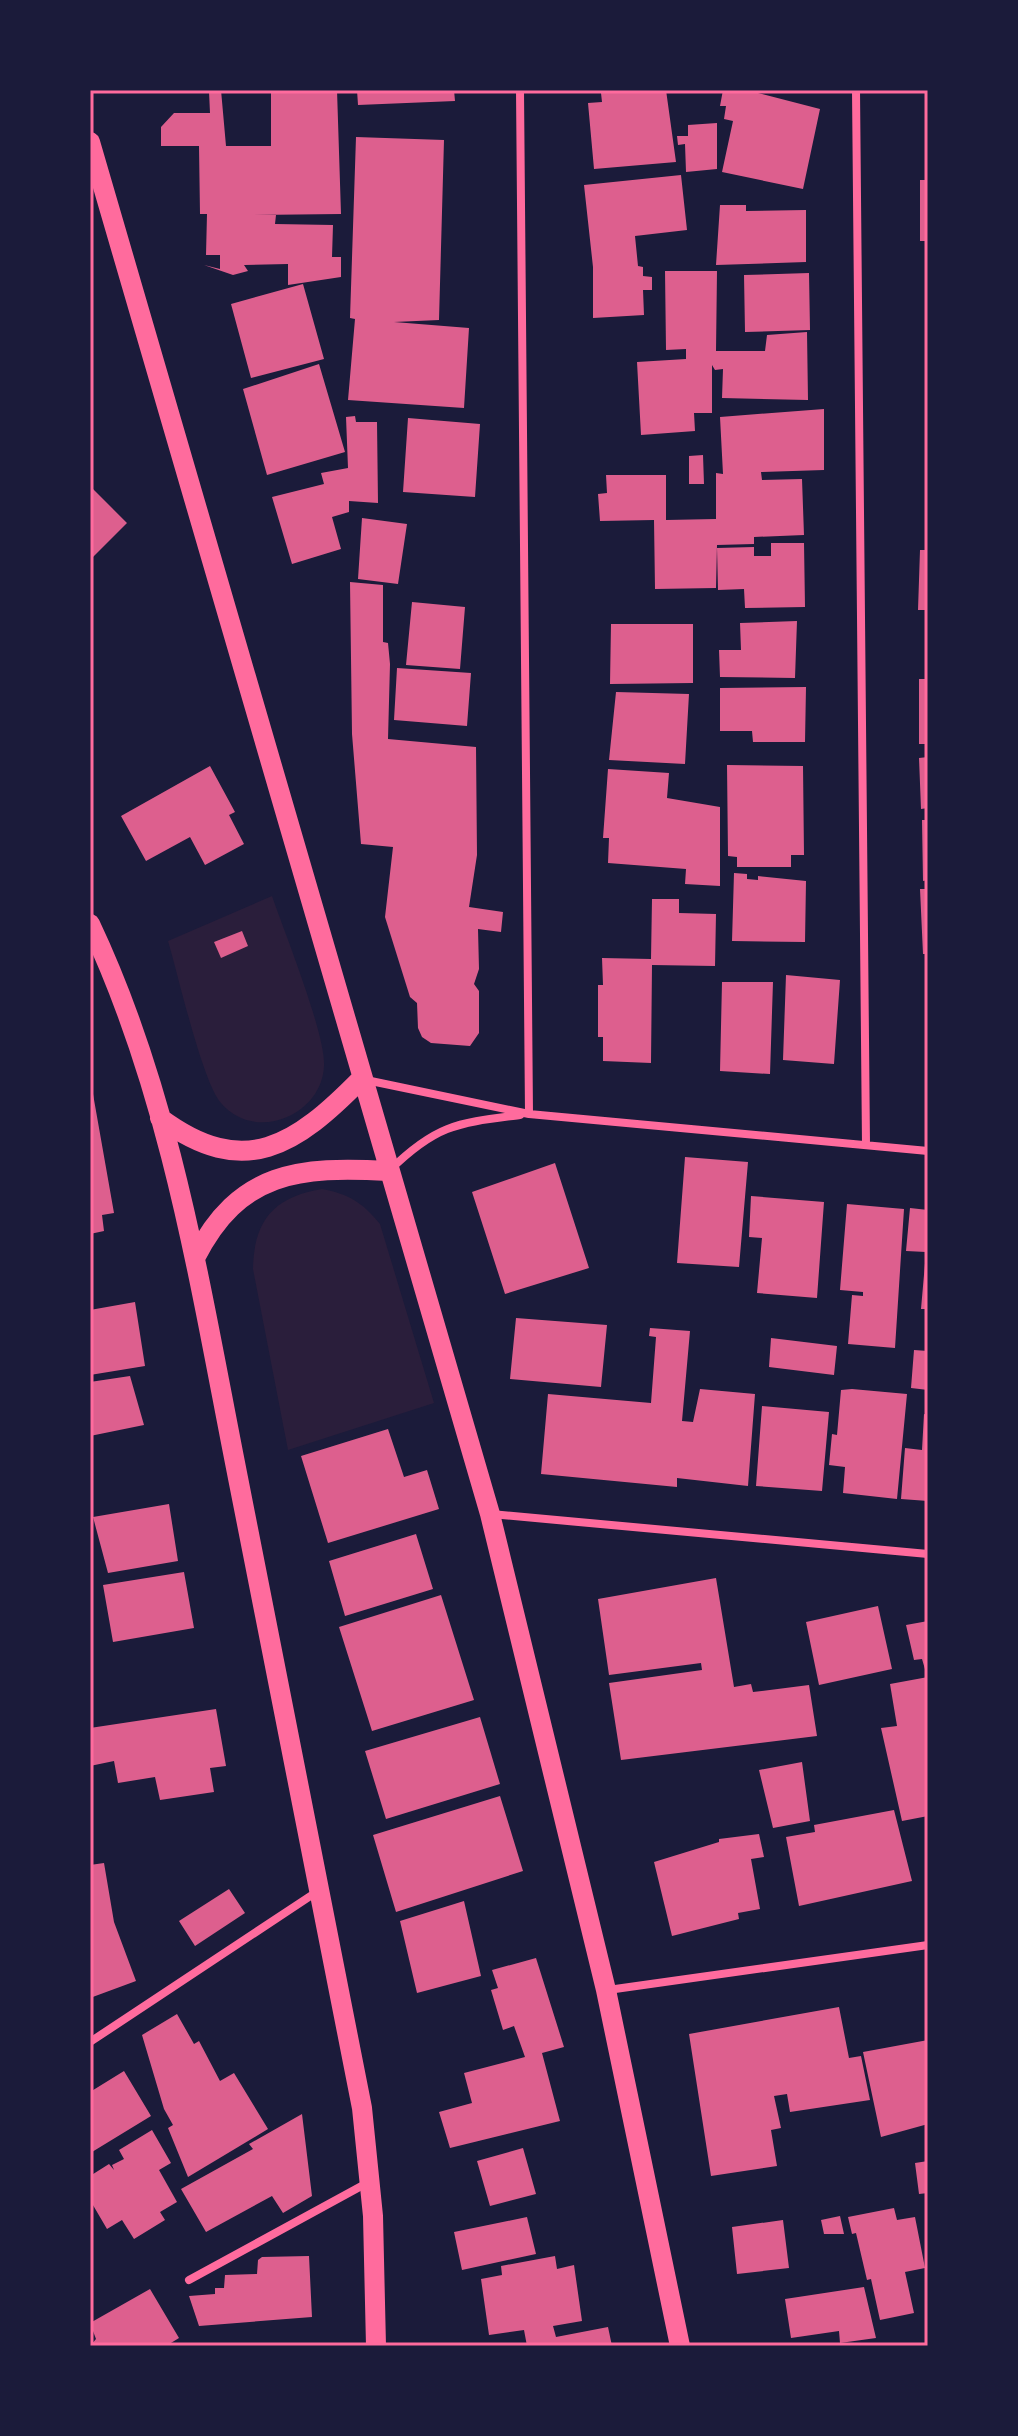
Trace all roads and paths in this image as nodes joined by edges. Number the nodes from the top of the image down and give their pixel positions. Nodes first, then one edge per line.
1 (520, 90) edge
2 (856, 90) edge
3 (90, 142) edge
4 (90, 924) edge
5 (361, 1079) junction
6 (529, 1114) junction
7 (160, 1118) junction
8 (866, 1145) junction
9 (928, 1151) edge
10 (389, 1171) junction
11 (195, 1258) junction
12 (490, 1514) junction
13 (928, 1554) edge
14 (318, 1891) junction
15 (928, 1945) edge
16 (606, 1990) junction
17 (90, 2042) edge
18 (371, 2181) junction
19 (189, 2280) dead end
20 (376, 2346) edge
21 (680, 2346) edge

1 - 6 street
2 - 8 street
3 - 5 main road
4 - 7 main road
5 - 6 street
5 - 7 main road
5 - 10 main road
6 - 8 street
6 - 10 street
7 - 11 main road
8 - 9 street
10 - 11 main road
10 - 12 main road
11 - 14 main road
12 - 13 street
12 - 16 main road
14 - 17 street
14 - 18 main road
15 - 16 street
16 - 21 main road
18 - 19 street
18 - 20 main road

